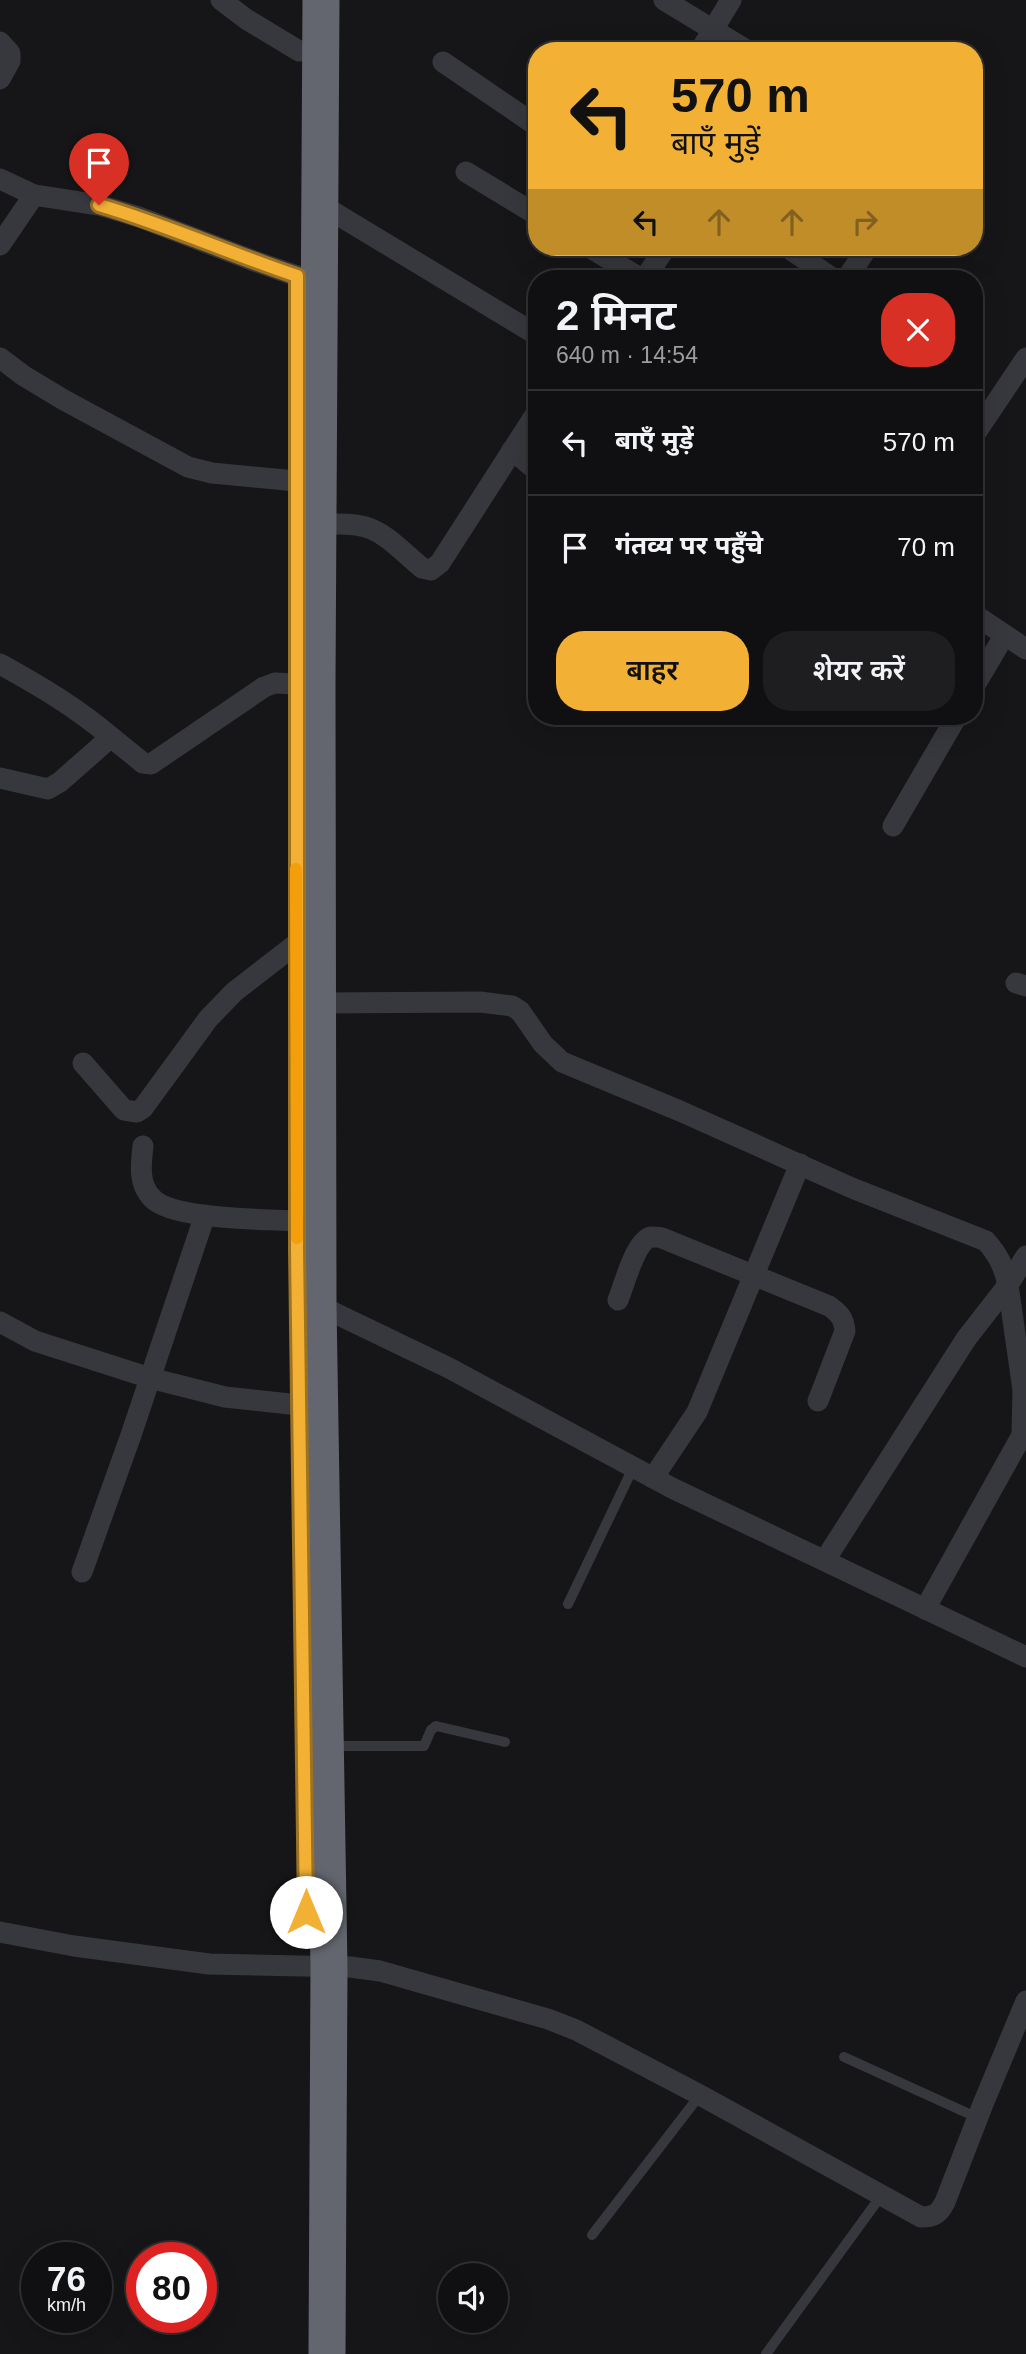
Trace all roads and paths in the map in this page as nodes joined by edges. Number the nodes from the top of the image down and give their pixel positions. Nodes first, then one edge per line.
1 (220, 0) edge
2 (300, 0) edge
3 (321, 0) edge
4 (664, 0) edge
5 (731, 0) edge
6 (714, 29) junction
7 (0, 42) edge
8 (706, 42) edge
9 (734, 42) edge
10 (299, 51) junction
11 (443, 62) dead end
12 (0, 79) edge
13 (528, 120) edge
14 (466, 172) dead end
15 (0, 179) edge
16 (34, 195) junction
17 (320, 205) junction
18 (528, 210) edge
19 (0, 245) edge
20 (605, 256) edge
21 (660, 256) edge
22 (800, 256) edge
23 (629, 270) edge
24 (649, 270) edge
25 (820, 270) edge
26 (297, 276) junction
27 (528, 330) edge
28 (0, 358) edge
29 (1026, 358) edge
30 (983, 422) edge
31 (528, 426) edge
32 (512, 450) junction
33 (528, 463) edge
34 (296, 481) junction
35 (318, 525) junction
36 (983, 621) edge
37 (1004, 636) junction
38 (1026, 649) edge
39 (0, 664) edge
40 (983, 671) edge
41 (295, 684) junction
42 (952, 725) edge
43 (111, 737) junction
44 (0, 778) edge
45 (893, 826) dead end
46 (296, 944) junction
47 (318, 1003) junction
48 (83, 1063) dead end
49 (142, 1146) dead end
50 (800, 1164) junction
51 (205, 1215) junction
52 (297, 1222) junction
53 (1026, 1256) edge
54 (755, 1276) junction
55 (1008, 1285) junction
56 (618, 1300) dead end
57 (318, 1305) junction
58 (0, 1322) edge
59 (150, 1378) junction
60 (818, 1401) dead end
61 (299, 1405) junction
62 (632, 1468) junction
63 (653, 1478) junction
64 (825, 1560) junction
65 (82, 1572) dead end
66 (568, 1604) dead end
67 (925, 1609) junction
68 (1026, 1657) edge
69 (505, 1742) dead end
70 (327, 1746) junction
71 (0, 1932) edge
72 (318, 1968) junction
73 (1026, 2001) edge
74 (844, 2056) dead end
75 (700, 2095) junction
76 (978, 2118) junction
77 (881, 2196) junction
78 (592, 2235) dead end
79 (306, 2354) edge
80 (327, 2354) edge
81 (766, 2354) edge

1 - 10 street
2 - 10 highway
3 - 17 highway
4 - 6 street
5 - 6 street
6 - 8 street
6 - 9 street
7 - 12 street
10 - 26 highway
11 - 13 street
14 - 18 street
15 - 16 street
16 - 19 street
16 - 26 street
17 - 27 street
17 - 35 highway
20 - 23 street
21 - 24 street
22 - 25 street
26 - 34 highway
28 - 34 street
29 - 30 street
31 - 32 street
32 - 33 street
32 - 35 street
34 - 41 highway
35 - 47 highway
36 - 37 street
37 - 38 street
37 - 40 street
39 - 43 street
41 - 43 street
41 - 46 highway
42 - 45 street
43 - 44 street
46 - 48 street
46 - 52 highway
47 - 50 street
47 - 57 highway
49 - 51 street
50 - 54 street
50 - 55 street
51 - 52 street
51 - 59 street
52 - 61 highway
53 - 55 street
54 - 56 street
54 - 60 street
54 - 63 street
55 - 64 street
55 - 67 street
57 - 62 street
57 - 70 highway
58 - 59 street
59 - 61 street
59 - 65 street
61 - 72 highway
62 - 63 street
62 - 66 lane
63 - 64 street
64 - 67 street
67 - 68 street
69 - 70 lane
70 - 72 highway
71 - 72 street
72 - 75 street
72 - 79 highway
72 - 80 highway
73 - 76 street
74 - 76 lane
75 - 77 street
75 - 78 lane
76 - 77 street
77 - 81 lane

